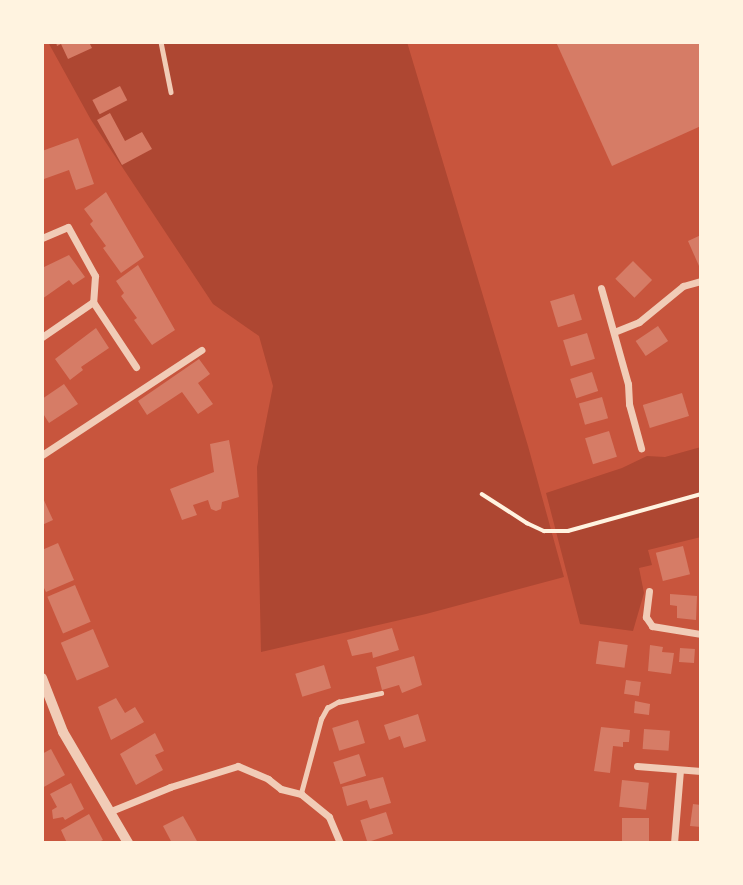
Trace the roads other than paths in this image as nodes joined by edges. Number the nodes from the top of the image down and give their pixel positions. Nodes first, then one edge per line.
1 (161, 42) edge
2 (171, 92) dead end
3 (42, 238) edge
4 (701, 281) edge
5 (601, 288) dead end
6 (93, 302) junction
7 (614, 331) junction
8 (42, 337) edge
9 (201, 350) dead end
10 (136, 367) dead end
11 (641, 448) dead end
12 (42, 455) edge
13 (649, 591) dead end
14 (701, 634) edge
15 (42, 678) edge
16 (381, 692) dead end
17 (637, 765) dead end
18 (680, 770) junction
19 (701, 771) edge
20 (301, 794) junction
21 (111, 811) junction
22 (128, 843) edge
23 (340, 843) edge
24 (674, 843) edge

1 - 2 lane
3 - 6 street
4 - 7 street
5 - 7 street
6 - 8 street
6 - 10 street
7 - 11 street
9 - 12 street
13 - 14 street
15 - 21 street
16 - 20 lane
17 - 18 street
18 - 19 street
18 - 24 street
20 - 21 street
20 - 23 street
21 - 22 street

